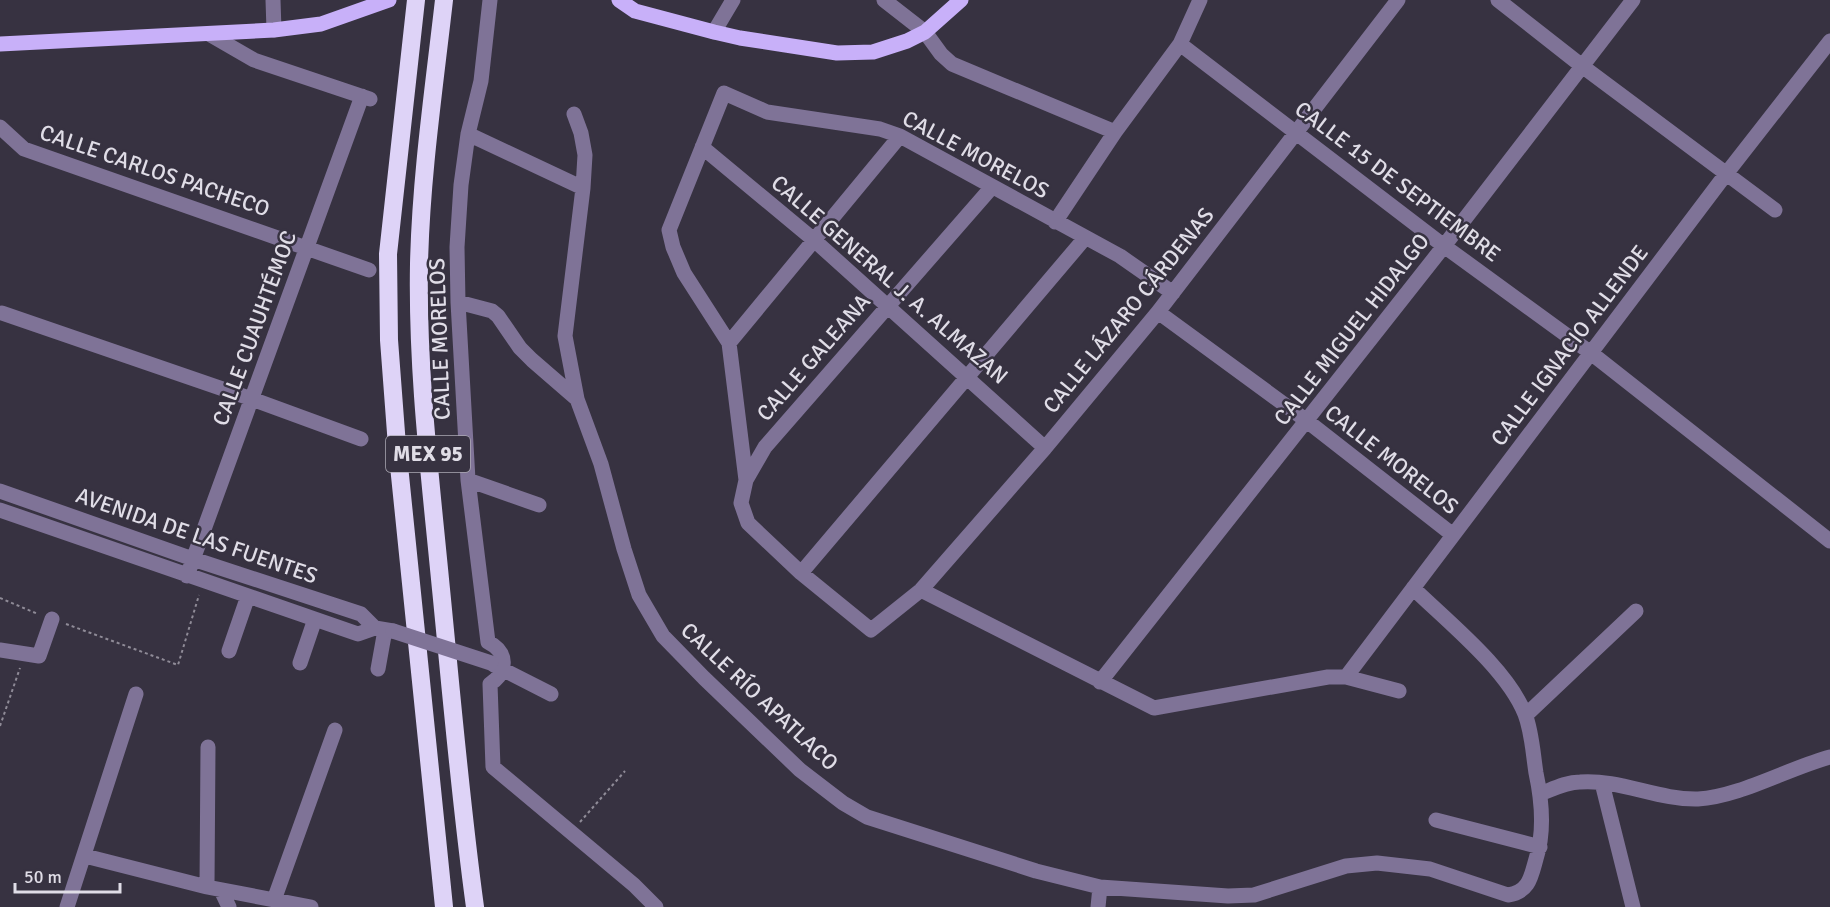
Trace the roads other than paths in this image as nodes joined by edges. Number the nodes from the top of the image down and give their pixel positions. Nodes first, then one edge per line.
1 (273, 0) edge
2 (389, 0) edge
3 (416, 0) edge
4 (444, 0) edge
5 (490, 0) edge
6 (619, 0) edge
7 (733, 0) edge
8 (884, 0) edge
9 (1200, 0) edge
10 (1398, 0) edge
11 (1498, 0) edge
12 (1633, 0) edge
13 (953, 3) edge
14 (274, 30) junction
15 (714, 32) junction
16 (925, 32) junction
17 (209, 34) junction
18 (1830, 41) edge
19 (0, 44) edge
20 (1180, 44) junction
21 (1582, 66) junction
22 (574, 114) dead end
23 (0, 127) edge
24 (1115, 132) junction
25 (1297, 132) junction
26 (468, 134) junction
27 (900, 136) junction
28 (702, 147) junction
29 (1726, 174) junction
30 (992, 187) junction
31 (583, 188) junction
32 (1775, 210) dead end
33 (1055, 222) junction
34 (1085, 238) junction
35 (814, 240) junction
36 (1444, 246) junction
37 (307, 248) junction
38 (369, 270) dead end
39 (1173, 293) junction
40 (458, 302) junction
41 (888, 306) junction
42 (1158, 312) junction
43 (2, 313) dead end
44 (729, 343) junction
45 (1591, 353) junction
46 (967, 377) junction
47 (252, 399) junction
48 (577, 399) junction
49 (1307, 422) junction
50 (361, 439) dead end
51 (1045, 448) junction
52 (468, 480) junction
53 (746, 480) junction
54 (5, 493) edge
55 (539, 505) dead end
56 (2, 515) edge
57 (1453, 535) junction
58 (1830, 541) edge
59 (193, 559) junction
60 (801, 573) junction
61 (187, 576) junction
62 (1413, 588) junction
63 (921, 590) junction
64 (248, 596) junction
65 (1636, 611) dead end
66 (315, 619) junction
67 (52, 620) road end
68 (385, 630) junction
69 (0, 650) edge
70 (228, 651) dead end
71 (300, 663) dead end
72 (497, 666) junction
73 (378, 669) dead end
74 (1346, 677) junction
75 (1100, 682) junction
76 (1399, 691) dead end
77 (136, 694) dead end
78 (551, 694) dead end
79 (1526, 715) junction
80 (335, 730) dead end
81 (1830, 744) edge
82 (208, 747) dead end
83 (1826, 758) edge
84 (1602, 783) junction
85 (1540, 794) junction
86 (1436, 820) dead end
87 (1540, 847) junction
88 (85, 856) junction
89 (1101, 887) junction
90 (214, 889) junction
91 (264, 902) edge
92 (67, 907) edge
93 (229, 907) edge
94 (311, 907) edge
95 (444, 907) edge
96 (475, 907) edge
97 (656, 907) edge
98 (1098, 907) edge
99 (1633, 907) edge

1 - 14 street
2 - 14 main road
3 - 95 highway, MEX 95
4 - 96 highway, MEX 95
5 - 26 street, CALLE MORELOS
6 - 15 main road
7 - 15 street
8 - 16 street
9 - 20 street
10 - 25 street, CALLE LÁZARO CÁRDENAS
11 - 21 street
12 - 21 street, CALLE MIGUEL HIDALGO
13 - 16 main road
14 - 17 main road
15 - 16 main road
16 - 24 street
17 - 19 main road
17 - 37 street, CALLE CUAUHTÉMOC
18 - 29 street, CALLE IGNACIO ALLENDE
20 - 24 street
20 - 25 street, CALLE 15 DE SEPTIEMBRE
21 - 29 street
21 - 36 street, CALLE MIGUEL HIDALGO
22 - 31 street, CALLE RÍO APATLACO
23 - 37 street, CALLE CARLOS PACHECO
24 - 33 street
25 - 36 street, CALLE 15 DE SEPTIEMBRE
25 - 39 street, CALLE LÁZARO CÁRDENAS
26 - 31 street
26 - 40 street, CALLE MORELOS
27 - 28 street, CALLE MORELOS
27 - 30 street, CALLE MORELOS
27 - 35 street
28 - 35 street, CALLE GENERAL J. A. ALMAZAN
28 - 44 street, CALLE MORELOS
29 - 32 street
29 - 45 street, CALLE IGNACIO ALLENDE
30 - 33 street, CALLE MORELOS
30 - 41 street, CALLE GALEANA
31 - 48 street, CALLE RÍO APATLACO
33 - 34 street, CALLE MORELOS
34 - 39 street, CALLE MORELOS
34 - 46 street
35 - 41 street, CALLE GENERAL J. A. ALMAZAN
35 - 44 street
36 - 45 street, CALLE 15 DE SEPTIEMBRE
36 - 49 street, CALLE MIGUEL HIDALGO
37 - 38 street, CALLE CARLOS PACHECO
37 - 47 street, CALLE CUAUHTÉMOC
39 - 42 street, CALLE LÁZARO CÁRDENAS
40 - 48 street
40 - 52 street, CALLE MORELOS
41 - 46 street, CALLE GENERAL J. A. ALMAZAN
41 - 53 street, CALLE GALEANA
42 - 49 street, CALLE MORELOS
42 - 51 street, CALLE LÁZARO CÁRDENAS
43 - 47 street
44 - 53 street, CALLE MORELOS
45 - 57 street, CALLE IGNACIO ALLENDE
45 - 58 street, CALLE 15 DE SEPTIEMBRE
46 - 51 street, CALLE GENERAL J. A. ALMAZAN
46 - 60 street
47 - 50 street
47 - 59 street, CALLE CUAUHTÉMOC
48 - 89 street, CALLE RÍO APATLACO
49 - 57 street, CALLE MORELOS
49 - 75 street, CALLE MIGUEL HIDALGO
51 - 63 street, CALLE LÁZARO CÁRDENAS
52 - 55 street
52 - 72 street, CALLE MORELOS
53 - 60 street
54 - 56 street
54 - 59 street, AVENIDA DE LAS FUENTES
56 - 61 street, AVENIDA DE LAS FUENTES
57 - 62 street, CALLE IGNACIO ALLENDE
59 - 61 street, CALLE CUAUHTÉMOC
59 - 68 street, AVENIDA DE LAS FUENTES
60 - 63 street, CALLE LÁZARO CÁRDENAS
61 - 64 street, AVENIDA DE LAS FUENTES
62 - 74 street, CALLE IGNACIO ALLENDE
62 - 79 street
63 - 75 street
64 - 66 street, AVENIDA DE LAS FUENTES
64 - 70 street
65 - 79 street
66 - 68 street, AVENIDA DE LAS FUENTES
66 - 71 street
67 - 69 street
68 - 72 street, bridge
68 - 73 street
72 - 78 street
72 - 97 street
74 - 75 street
74 - 76 street
77 - 88 street
79 - 85 street
80 - 91 street
81 - 83 street
82 - 90 street
83 - 84 street
84 - 85 street
84 - 99 street
85 - 87 street
86 - 87 street
87 - 89 street, CALLE RÍO APATLACO
88 - 90 street
88 - 92 street
89 - 98 street
90 - 91 street
90 - 93 street
91 - 94 street

